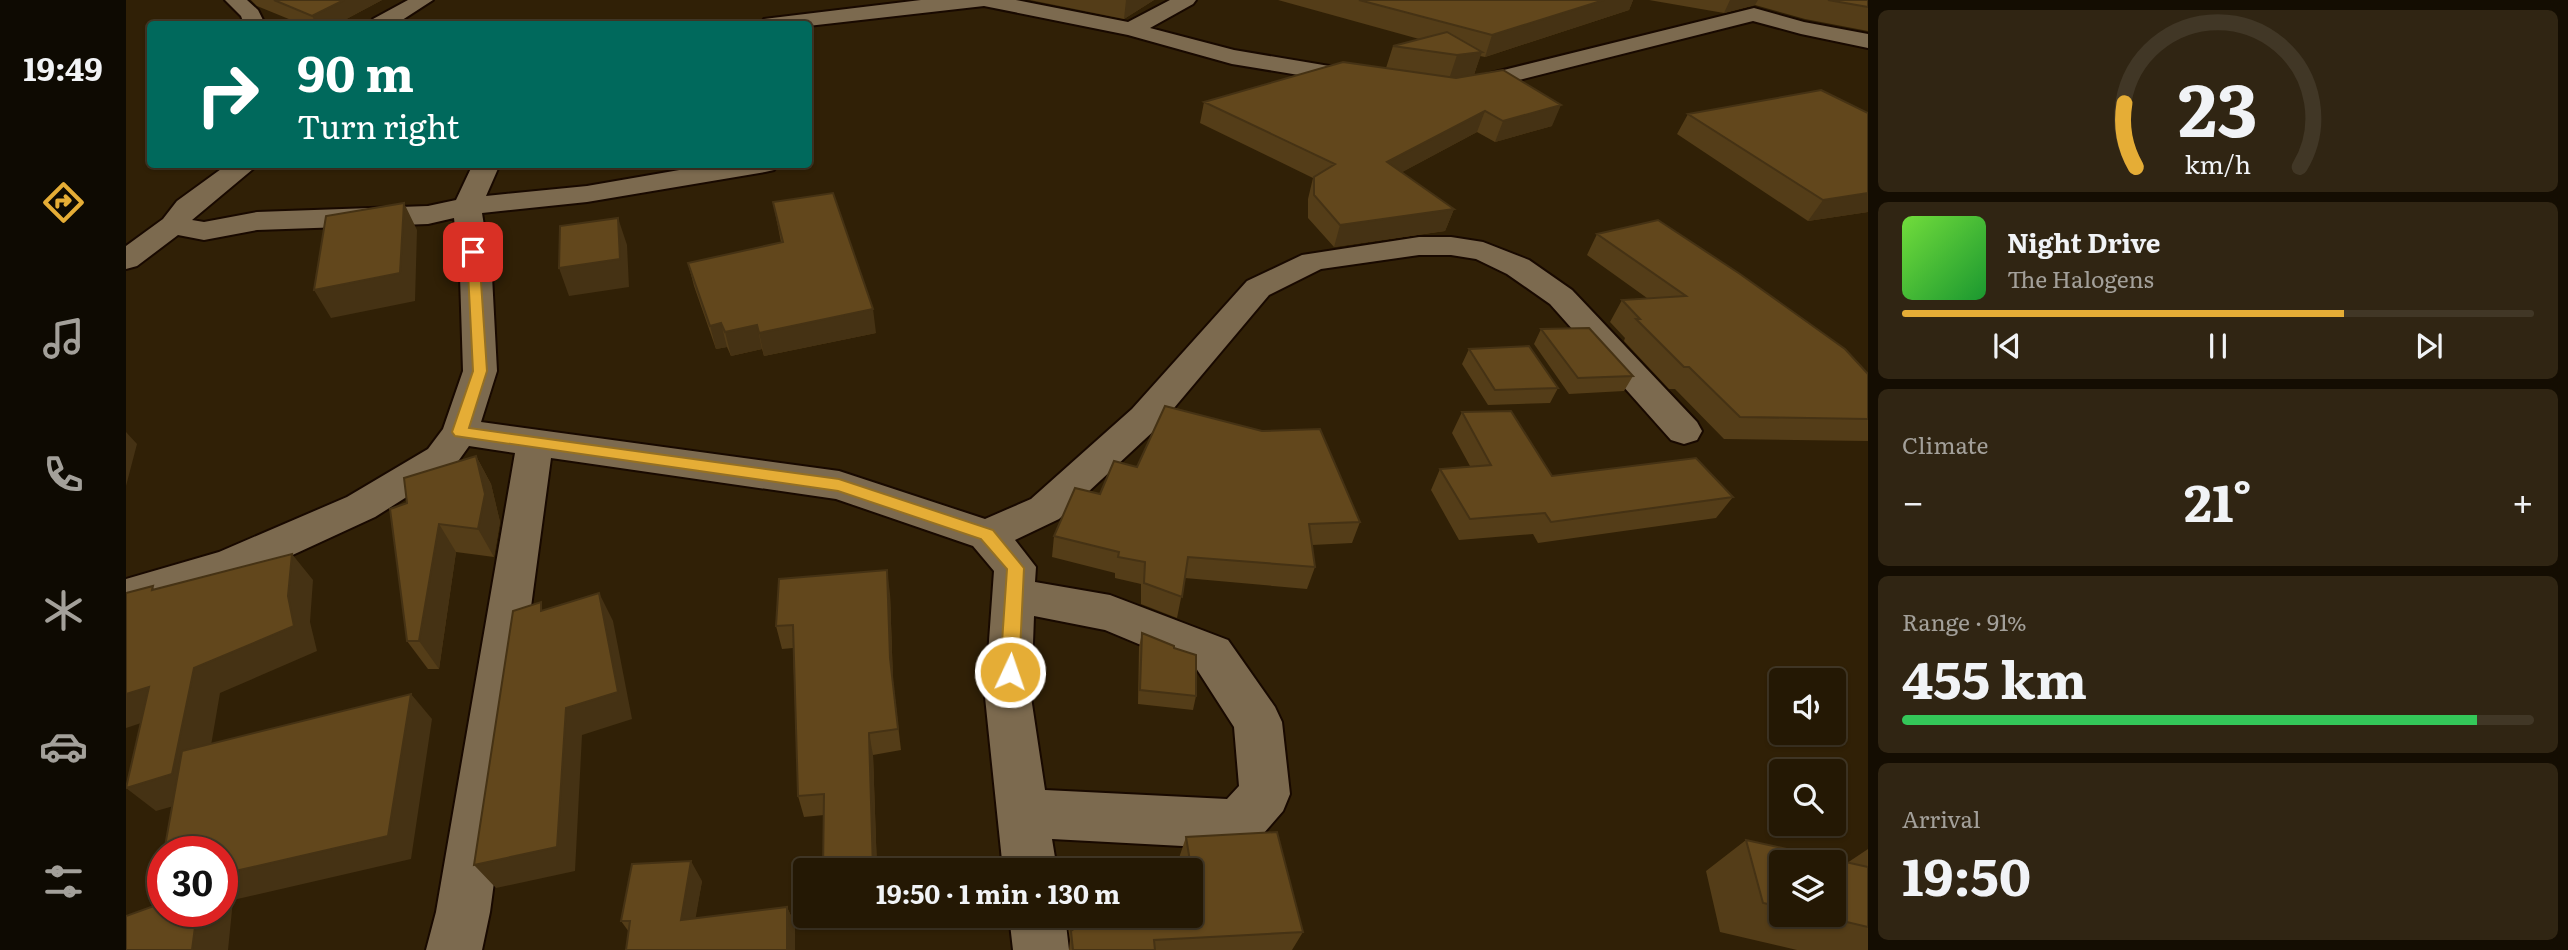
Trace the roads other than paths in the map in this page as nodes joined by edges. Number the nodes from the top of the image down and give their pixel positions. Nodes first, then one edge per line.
1 (235, 0) edge
2 (423, 0) edge
3 (984, 0) edge
4 (1186, 0) edge
5 (1785, 4) dead end
6 (1754, 14) junction
7 (253, 21) edge
8 (386, 21) edge
9 (794, 21) edge
10 (1131, 29) junction
11 (1868, 41) edge
12 (1385, 82) edge
13 (1437, 88) edge
14 (241, 168) edge
15 (485, 168) edge
16 (741, 168) edge
17 (467, 206) junction
18 (175, 222) junction
19 (126, 233) edge
20 (126, 260) edge
21 (1684, 430) dead end
22 (460, 432) junction
23 (535, 442) junction
24 (987, 535) junction
25 (1013, 595) junction
26 (126, 596) edge
27 (1023, 813) junction
28 (1029, 858) edge
29 (1038, 928) edge
30 (454, 950) edge
31 (1041, 950) edge

1 - 7 street
2 - 8 street
3 - 9 street
3 - 10 street
4 - 10 street
5 - 6 street
6 - 11 street
6 - 13 street
10 - 12 street
14 - 18 street
15 - 17 street
16 - 17 street
17 - 18 street
17 - 22 street
18 - 19 street
18 - 20 street
21 - 24 street
22 - 23 street
22 - 26 street
23 - 24 street
23 - 30 street
24 - 25 street
25 - 27 street
25 - 27 street
27 - 28 street
29 - 31 street

